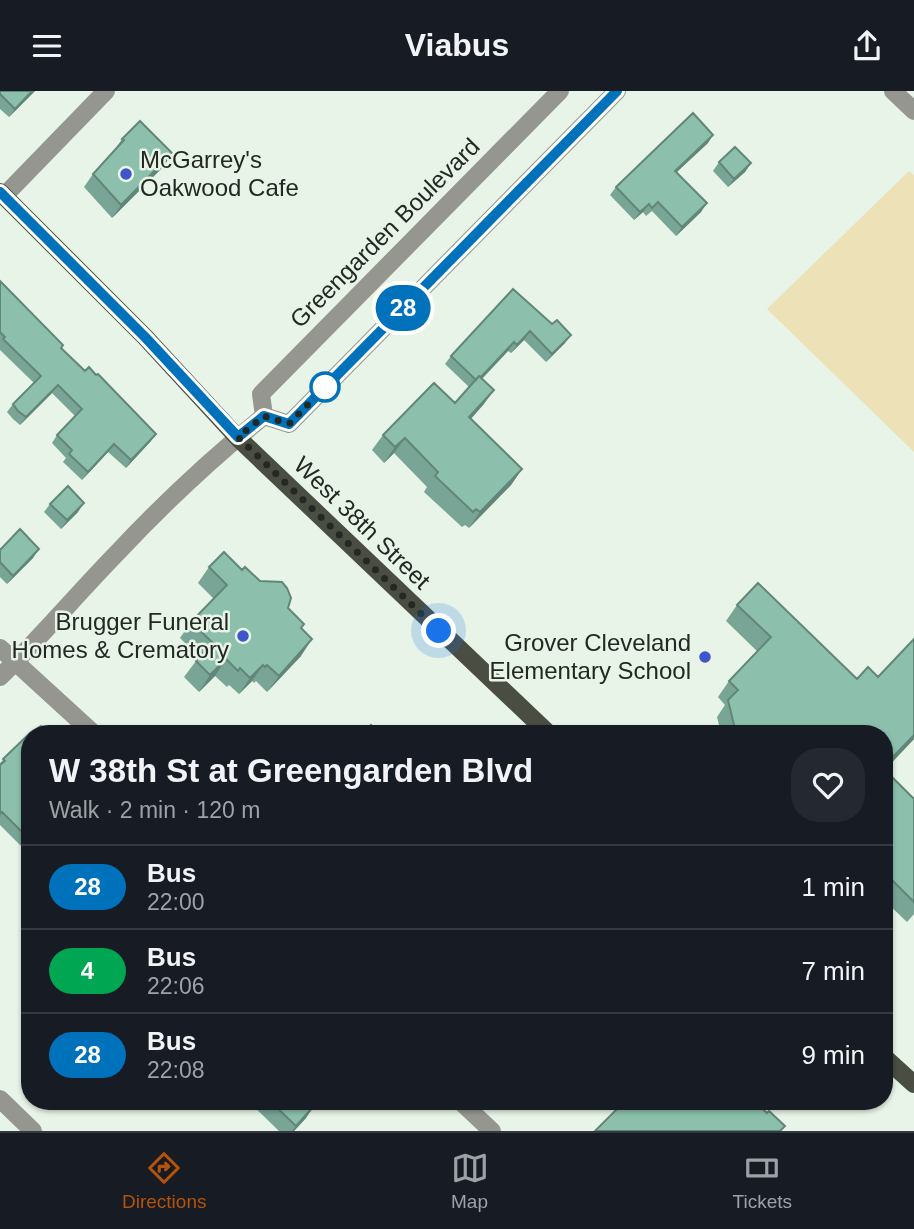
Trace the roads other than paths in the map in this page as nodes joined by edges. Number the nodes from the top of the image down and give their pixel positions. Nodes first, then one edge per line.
1 (106, 91) edge
2 (560, 91) edge
3 (617, 91) edge
4 (893, 91) edge
5 (914, 111) edge
6 (2, 194) edge
7 (264, 416) junction
8 (238, 437) junction
9 (0, 648) edge
10 (15, 663) junction
11 (0, 677) edge
12 (84, 725) edge
13 (540, 725) edge
14 (893, 1065) edge
15 (914, 1084) edge
16 (0, 1099) edge
17 (470, 1110) edge
18 (33, 1131) edge
19 (492, 1131) edge

1 - 6 street
2 - 7 street, Greengarden Boulevard
3 - 7 street
4 - 5 street
6 - 8 main road, West 38th Street
7 - 8 street
8 - 10 street
8 - 13 main road, West 38th Street
9 - 10 street
10 - 11 street
10 - 12 street
14 - 15 main road
16 - 18 street
17 - 19 street

